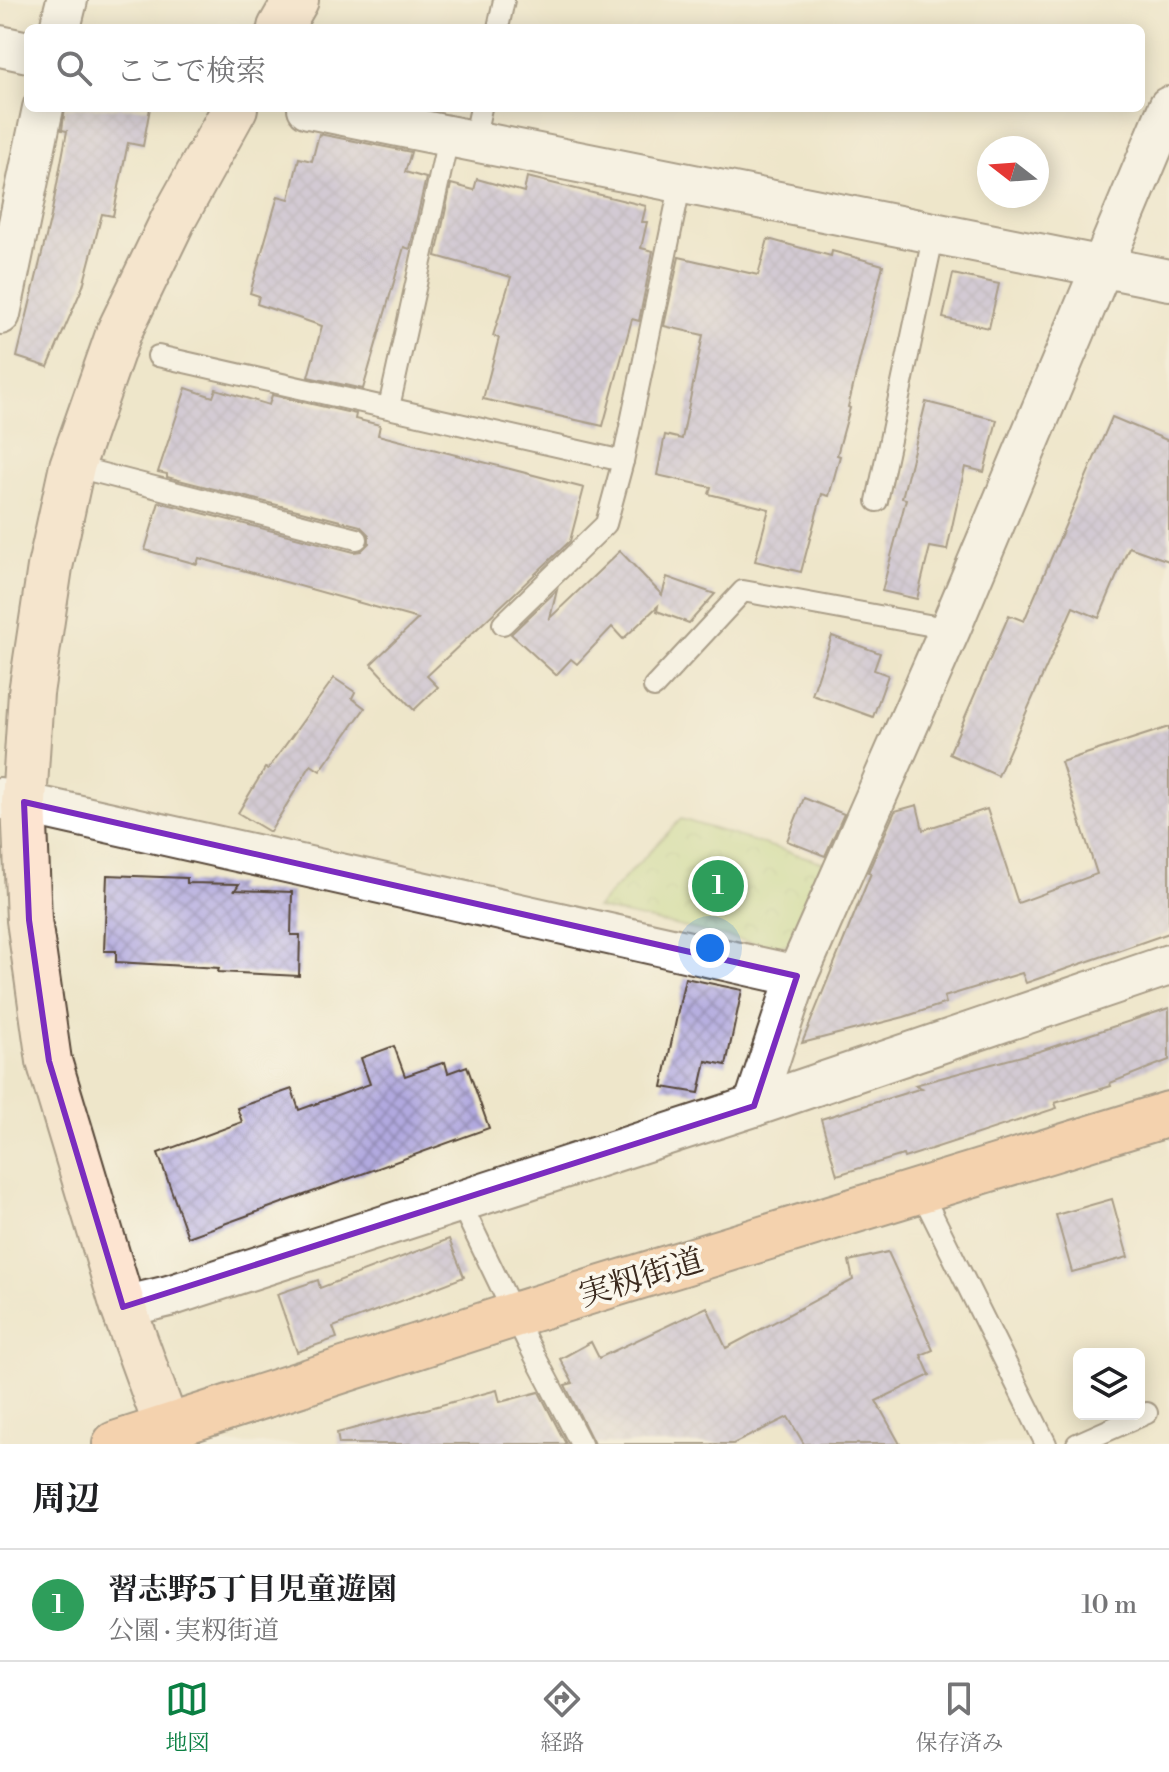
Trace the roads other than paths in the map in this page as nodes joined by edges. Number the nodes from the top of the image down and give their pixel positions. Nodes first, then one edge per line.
1 (67, 0) edge
2 (296, 0) edge
3 (504, 0) edge
4 (61, 24) edge
5 (282, 24) edge
6 (499, 24) edge
7 (0, 46) edge
8 (24, 51) edge
9 (1169, 107) edge
10 (42, 112) edge
11 (233, 112) edge
12 (342, 112) edge
13 (468, 127) edge
14 (681, 182) junction
15 (934, 233) junction
16 (1102, 266) junction
17 (1169, 280) edge
18 (0, 314) edge
19 (158, 356) dead end
20 (389, 407) junction
21 (623, 461) junction
22 (72, 466) junction
23 (877, 501) dead end
24 (357, 539) dead end
25 (503, 624) dead end
26 (950, 629) junction
27 (654, 687) dead end
28 (12, 800) edge
29 (1169, 965) edge
30 (797, 976) junction
31 (754, 1106) junction
32 (1169, 1114) edge
33 (921, 1192) junction
34 (460, 1202) junction
35 (123, 1307) junction
36 (514, 1315) junction
37 (1147, 1413) dead end
38 (170, 1436) edge
39 (115, 1444) edge
40 (581, 1444) edge
41 (1046, 1444) edge
42 (1077, 1444) edge

1 - 4 street
2 - 5 street
3 - 6 lane
7 - 8 street
9 - 16 street
10 - 18 street
11 - 22 street
12 - 13 street
13 - 14 street
13 - 20 lane
14 - 15 street
14 - 21 lane
15 - 16 street
15 - 23 lane
16 - 17 street
16 - 26 street
19 - 20 lane
20 - 21 lane
21 - 25 lane
22 - 24 lane
22 - 28 street
26 - 27 lane
26 - 30 street
28 - 30 street
28 - 35 street
29 - 31 street
30 - 31 street
31 - 34 street
32 - 33 main road, 実籾街道
33 - 36 main road, 実籾街道
33 - 41 lane
34 - 35 street
34 - 36 lane
35 - 38 street
36 - 38 main road, 実籾街道
36 - 40 lane
37 - 42 lane
38 - 39 main road, 実籾街道

